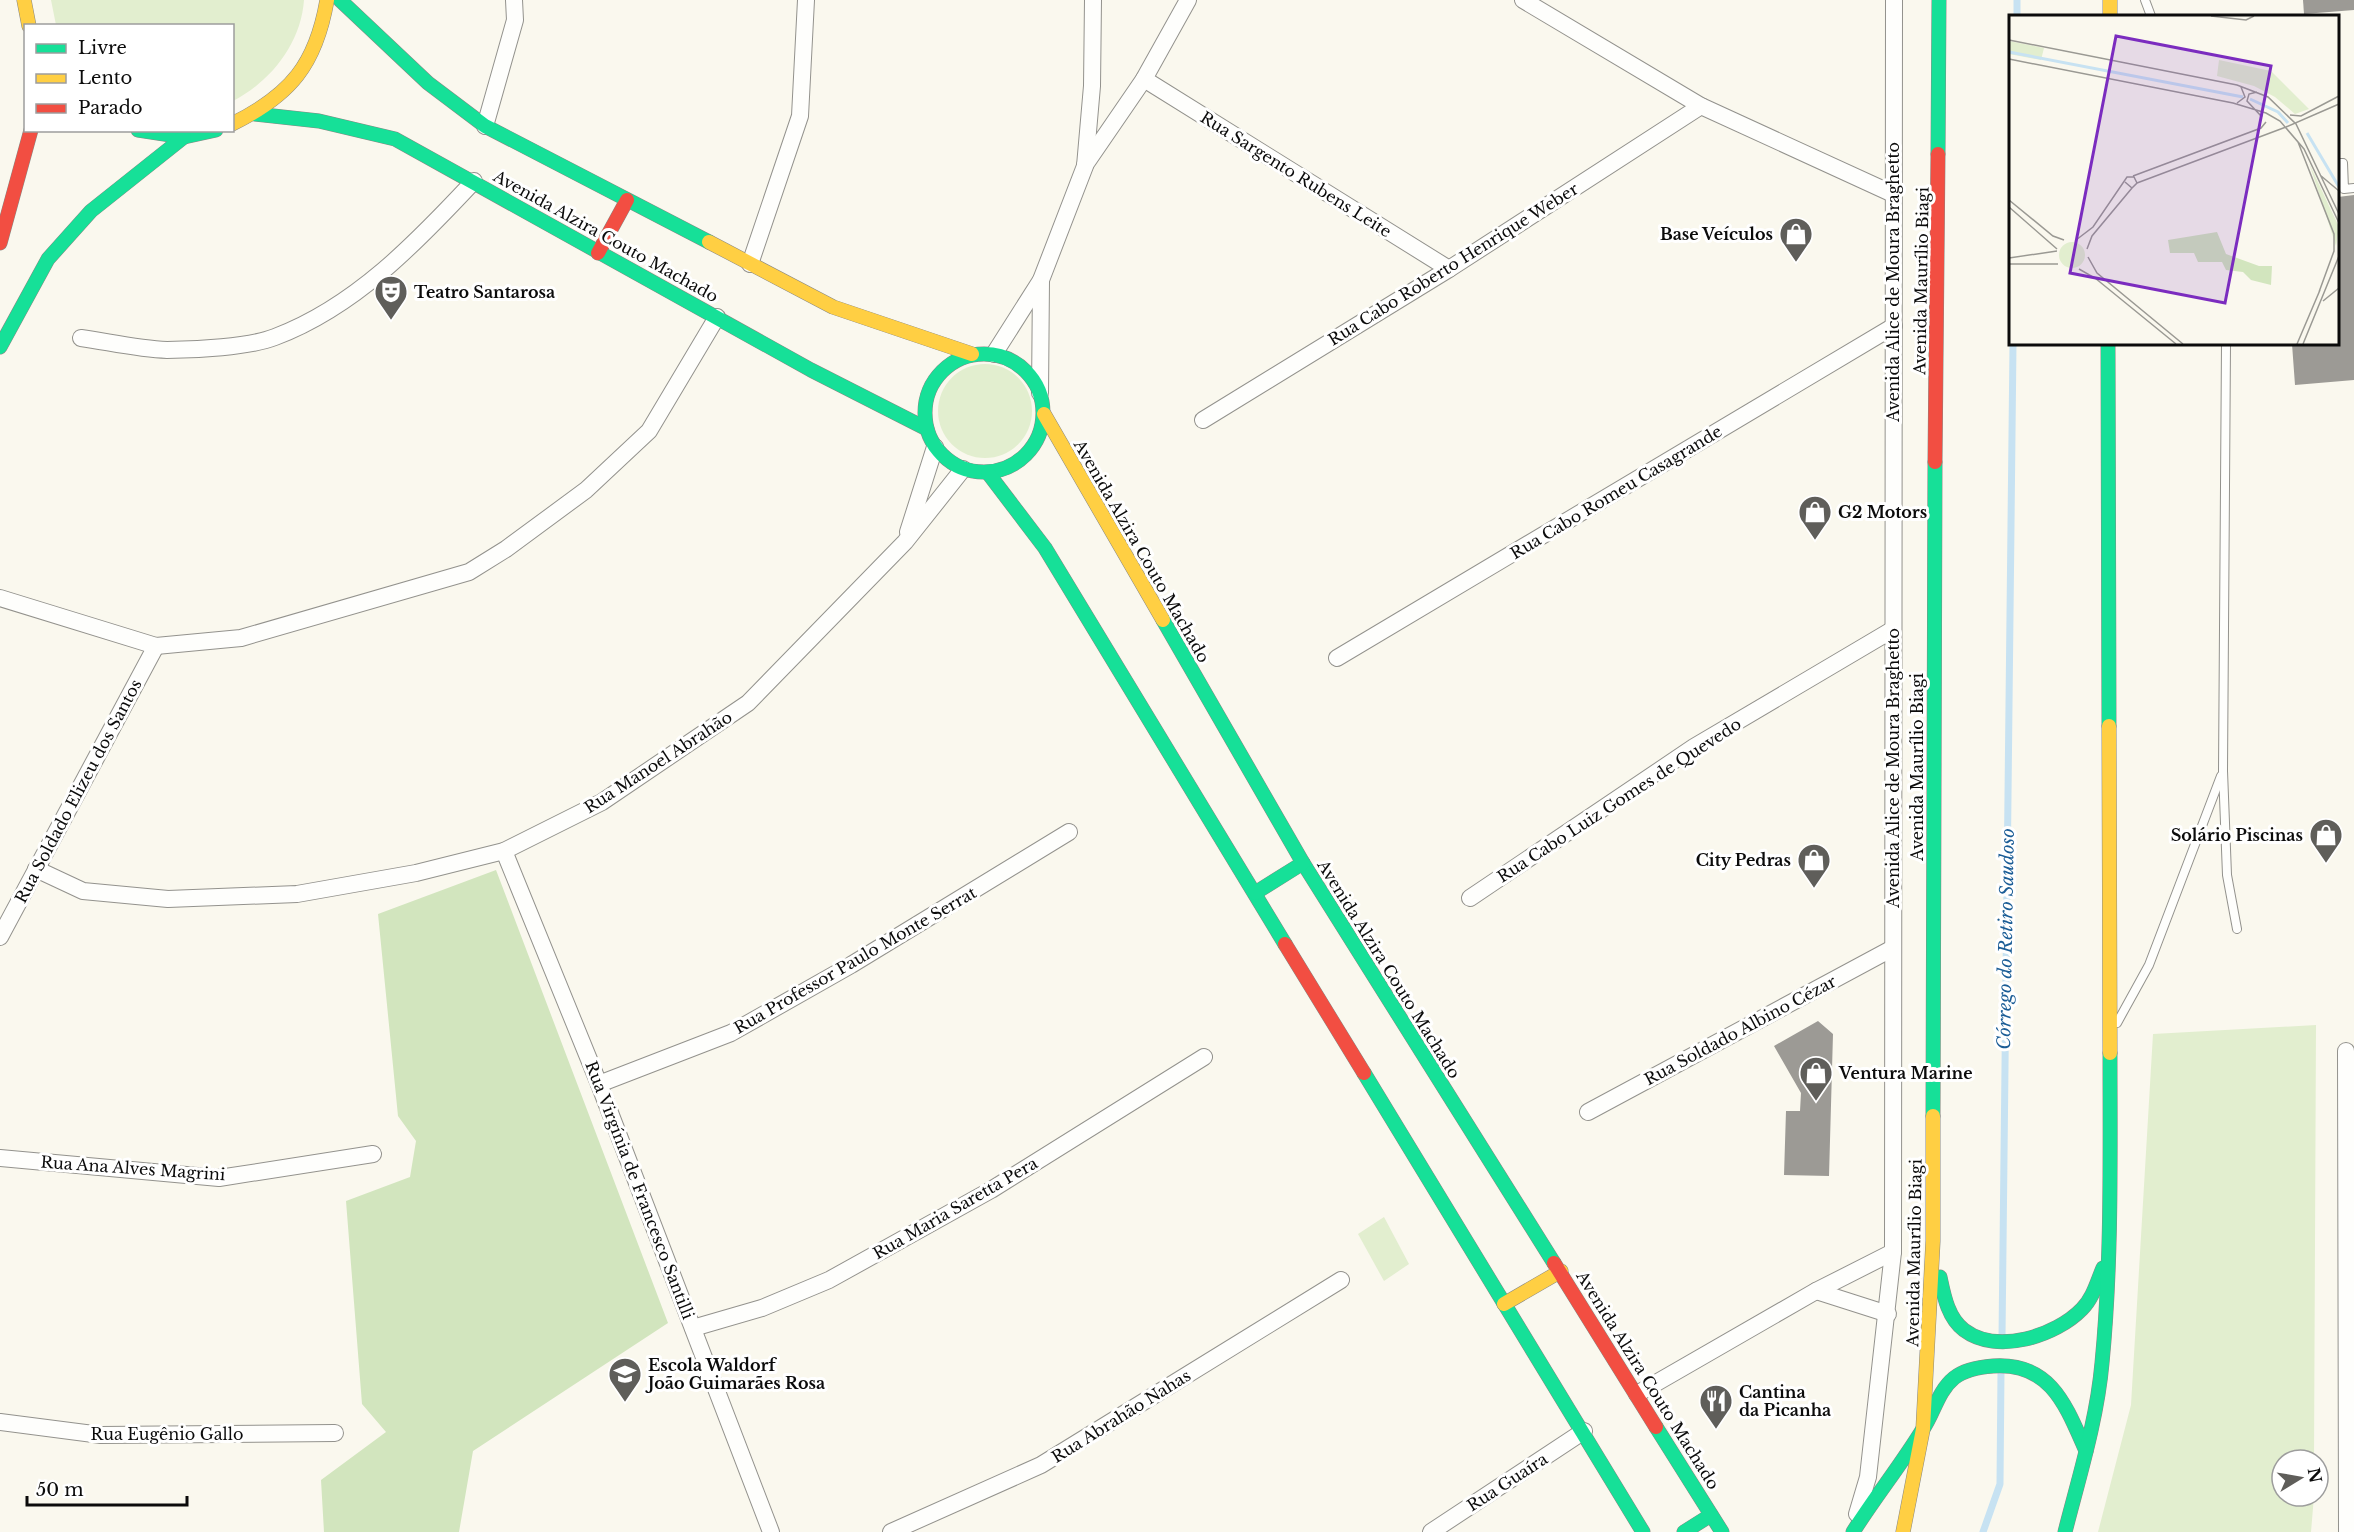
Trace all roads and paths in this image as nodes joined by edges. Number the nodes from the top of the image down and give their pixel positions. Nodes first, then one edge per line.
1 (24, 0) edge
2 (327, 0) edge
3 (340, 0) edge
4 (514, 0) edge
5 (806, 0) edge
6 (1094, 0) edge
7 (1188, 0) edge
8 (1523, 0) edge
9 (1894, 0) edge
10 (1939, 0) edge
11 (2145, 0) edge
12 (2151, 15) edge
13 (29, 24) edge
14 (1144, 79) junction
15 (1701, 106) junction
16 (255, 114) junction
17 (234, 123) edge
18 (485, 126) junction
19 (30, 132) edge
20 (151, 132) edge
21 (207, 132) edge
22 (184, 137) junction
23 (2339, 163) edge
24 (1085, 166) junction
25 (474, 181) junction
26 (2354, 189) edge
27 (1893, 194) junction
28 (627, 200) junction
29 (0, 243) edge
30 (598, 253) junction
31 (750, 264) junction
32 (1449, 269) junction
33 (1041, 280) junction
34 (717, 316) junction
35 (1894, 326) junction
36 (81, 338) dead end
37 (2108, 345) edge
38 (2226, 345) edge
39 (0, 347) edge
40 (972, 354) junction
41 (994, 354) junction
42 (1040, 393) junction
43 (1044, 414) junction
44 (1203, 420) dead end
45 (927, 429) junction
46 (935, 447) junction
47 (963, 469) junction
48 (988, 473) junction
49 (905, 542) junction
50 (0, 598) edge
51 (1892, 630) junction
52 (156, 645) junction
53 (1337, 658) dead end
54 (2223, 771) junction
55 (1068, 832) dead end
56 (504, 850) junction
57 (1303, 863) junction
58 (36, 869) junction
59 (1255, 893) junction
60 (1470, 898) dead end
61 (2237, 929) dead end
62 (0, 937) edge
63 (1893, 948) junction
64 (2111, 1034) junction
65 (2346, 1051) dead end
66 (1204, 1057) dead end
67 (599, 1084) junction
68 (1588, 1112) dead end
69 (373, 1154) dead end
70 (0, 1158) edge
71 (1933, 1241) junction
72 (2110, 1246) junction
73 (1893, 1252) junction
74 (1561, 1271) junction
75 (1341, 1281) dead end
76 (1816, 1291) junction
77 (1504, 1304) junction
78 (1888, 1314) junction
79 (693, 1328) junction
80 (1637, 1394) junction
81 (0, 1422) edge
82 (1923, 1430) junction
83 (1584, 1431) junction
84 (335, 1433) dead end
85 (2086, 1451) junction
86 (1711, 1515) junction
87 (771, 1532) edge
88 (891, 1532) edge
89 (1431, 1532) edge
90 (1643, 1532) edge
91 (1684, 1532) edge
92 (1722, 1532) edge
93 (1852, 1532) edge
94 (1903, 1532) edge
95 (2065, 1532) edge
96 (2347, 1532) edge

1 - 13 street
2 - 16 street
3 - 18 street
4 - 18 street
5 - 31 street
6 - 24 street
7 - 14 street
8 - 15 street
9 - 27 street, Avenida Alice de Moura Braghetto
10 - 71 street, Avenida Maurílio Biagi
11 - 12 lane
14 - 24 street
14 - 32 street, Rua Sargento Rubens Leite
15 - 27 street
15 - 32 street, Rua Cabo Roberto Henrique Weber
16 - 17 street
16 - 25 street, Avenida Alzira Couto Machado
18 - 28 street
19 - 29 street
20 - 22 street
21 - 22 street
22 - 39 street
23 - 26 lane
24 - 33 street
25 - 30 street, Avenida Alzira Couto Machado
25 - 36 street
27 - 35 street, Avenida Alice de Moura Braghetto
28 - 30 street
28 - 31 street
30 - 34 street, Avenida Alzira Couto Machado
31 - 40 street
32 - 44 street, Rua Cabo Roberto Henrique Weber
33 - 41 street
33 - 42 street
34 - 45 street, Avenida Alzira Couto Machado
34 - 52 street
35 - 51 street, Avenida Alice de Moura Braghetto
35 - 53 street, Rua Cabo Romeu Casagrande
37 - 64 street
38 - 54 lane
40 - 41 street
40 - 45 street
41 - 42 street
42 - 43 street
43 - 48 street
43 - 57 street, Avenida Alzira Couto Machado
45 - 46 street
46 - 47 street
46 - 49 street, Rua Manoel Abrahão
47 - 48 street
47 - 49 street, Rua Manoel Abrahão
48 - 59 street
49 - 56 street, Rua Manoel Abrahão
50 - 52 street
51 - 60 street, Rua Cabo Luiz Gomes de Quevedo
51 - 63 street, Avenida Alice de Moura Braghetto
52 - 58 street, Rua Soldado Elizeu dos Santos
54 - 61 lane
54 - 64 lane
55 - 67 street, Rua Professor Paulo Monte Serrat
56 - 58 street, Rua Manoel Abrahão
56 - 67 street, Rua Virgínia de Francesco Santilli
57 - 59 street
57 - 74 street, Avenida Alzira Couto Machado
58 - 62 street, Rua Soldado Elizeu dos Santos
59 - 77 street
63 - 68 street, Rua Soldado Albino Cézar
63 - 73 street, Avenida Alice de Moura Braghetto
64 - 72 street
65 - 96 street
66 - 79 street, Rua Maria Saretta Pera
67 - 79 street, Rua Virgínia de Francesco Santilli
69 - 70 street, Rua Ana Alves Magrini
71 - 72 street
71 - 82 street, Avenida Maurílio Biagi
72 - 85 street
73 - 76 street
73 - 78 street, Avenida Alice de Moura Braghetto
74 - 77 street
74 - 80 street, Avenida Alzira Couto Machado
75 - 88 street, Rua Abrahão Nahas
76 - 78 street
76 - 80 street
77 - 83 street
78 - 93 street, Avenida Alice de Moura Braghetto
79 - 87 street, Rua Virgínia de Francesco Santilli
80 - 86 street, Avenida Alzira Couto Machado
81 - 84 street, Rua Eugênio Gallo
82 - 85 street
82 - 93 street
82 - 94 street, Avenida Maurílio Biagi
83 - 89 street, Rua Guaíra
83 - 90 street
85 - 95 street
86 - 91 street
86 - 92 street, Avenida Alzira Couto Machado

